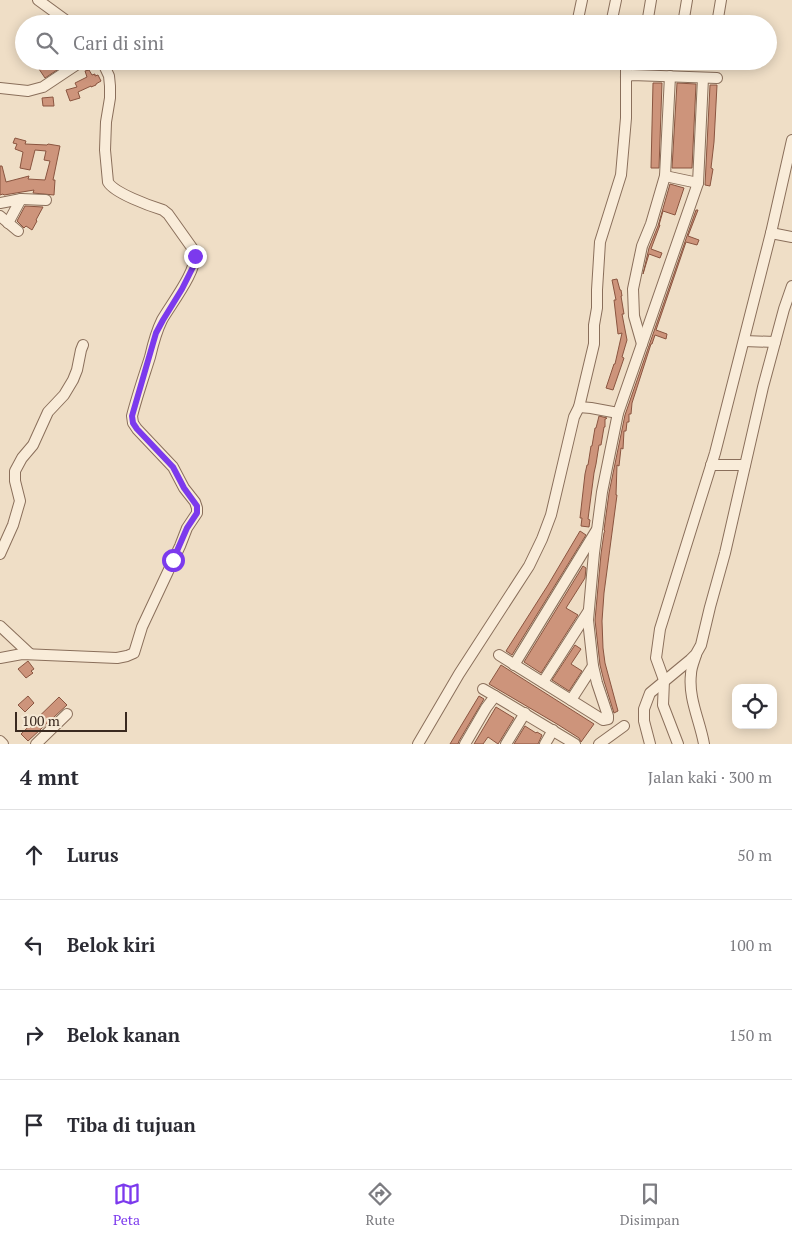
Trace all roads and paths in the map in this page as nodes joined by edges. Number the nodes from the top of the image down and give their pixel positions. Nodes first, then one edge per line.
1 (38, 0) edge
2 (582, 0) edge
3 (616, 0) edge
4 (652, 0) edge
5 (687, 0) edge
6 (721, 0) edge
7 (59, 15) edge
8 (579, 15) edge
9 (613, 15) edge
10 (649, 15) edge
11 (684, 15) edge
12 (718, 15) edge
13 (68, 70) edge
14 (106, 70) edge
15 (626, 70) edge
16 (670, 76) junction
17 (626, 77) junction
18 (703, 78) junction
19 (717, 78) dead end
20 (0, 88) edge
21 (792, 140) edge
22 (665, 176) junction
23 (698, 184) junction
24 (21, 199) junction
25 (46, 200) dead end
26 (0, 203) edge
27 (4, 220) edge
28 (18, 231) dead end
29 (771, 233) junction
30 (792, 237) edge
31 (792, 286) edge
32 (744, 341) junction
33 (775, 342) junction
34 (642, 344) junction
35 (83, 345) dead end
36 (580, 407) junction
37 (618, 413) junction
38 (711, 465) junction
39 (745, 465) junction
40 (598, 530) junction
41 (0, 554) edge
42 (590, 610) junction
43 (0, 626) edge
44 (30, 654) junction
45 (696, 654) junction
46 (498, 655) dead end
47 (0, 658) edge
48 (514, 665) junction
49 (593, 666) junction
50 (664, 680) junction
51 (542, 682) junction
52 (483, 689) dead end
53 (495, 696) junction
54 (571, 700) junction
55 (525, 713) junction
56 (67, 714) dead end
57 (624, 726) dead end
58 (553, 730) junction
59 (0, 741) edge
60 (3, 744) edge
61 (36, 744) edge
62 (418, 744) edge
63 (465, 744) edge
64 (506, 744) edge
65 (545, 744) edge
66 (575, 744) edge
67 (598, 744) edge
68 (650, 744) edge
69 (678, 744) edge
70 (704, 744) edge

1 - 7 street
2 - 8 street
3 - 9 street
4 - 10 street
5 - 11 street
6 - 12 street
13 - 20 street
14 - 44 street
15 - 17 street
16 - 17 street
16 - 18 street
16 - 22 street
17 - 36 street
18 - 19 street
18 - 23 street
21 - 29 street
22 - 23 street
22 - 34 street
23 - 34 street
24 - 25 street
24 - 26 street
24 - 27 street
27 - 28 street
29 - 30 street
29 - 32 street
31 - 33 street
32 - 33 street
32 - 38 street
33 - 39 street
34 - 37 street
35 - 41 street
36 - 37 street
36 - 62 street
37 - 40 street
38 - 39 street
38 - 50 street
39 - 45 street
40 - 42 street
40 - 48 street
42 - 49 street
42 - 51 street
43 - 44 street
44 - 47 street
45 - 50 street
45 - 70 street
46 - 48 street
48 - 51 street
49 - 54 street
49 - 54 street
50 - 68 street
50 - 69 street
51 - 54 street
52 - 53 street
53 - 55 street
53 - 63 street
55 - 58 street
55 - 64 street
56 - 61 street
57 - 67 street
58 - 65 street
58 - 66 street
59 - 60 street

